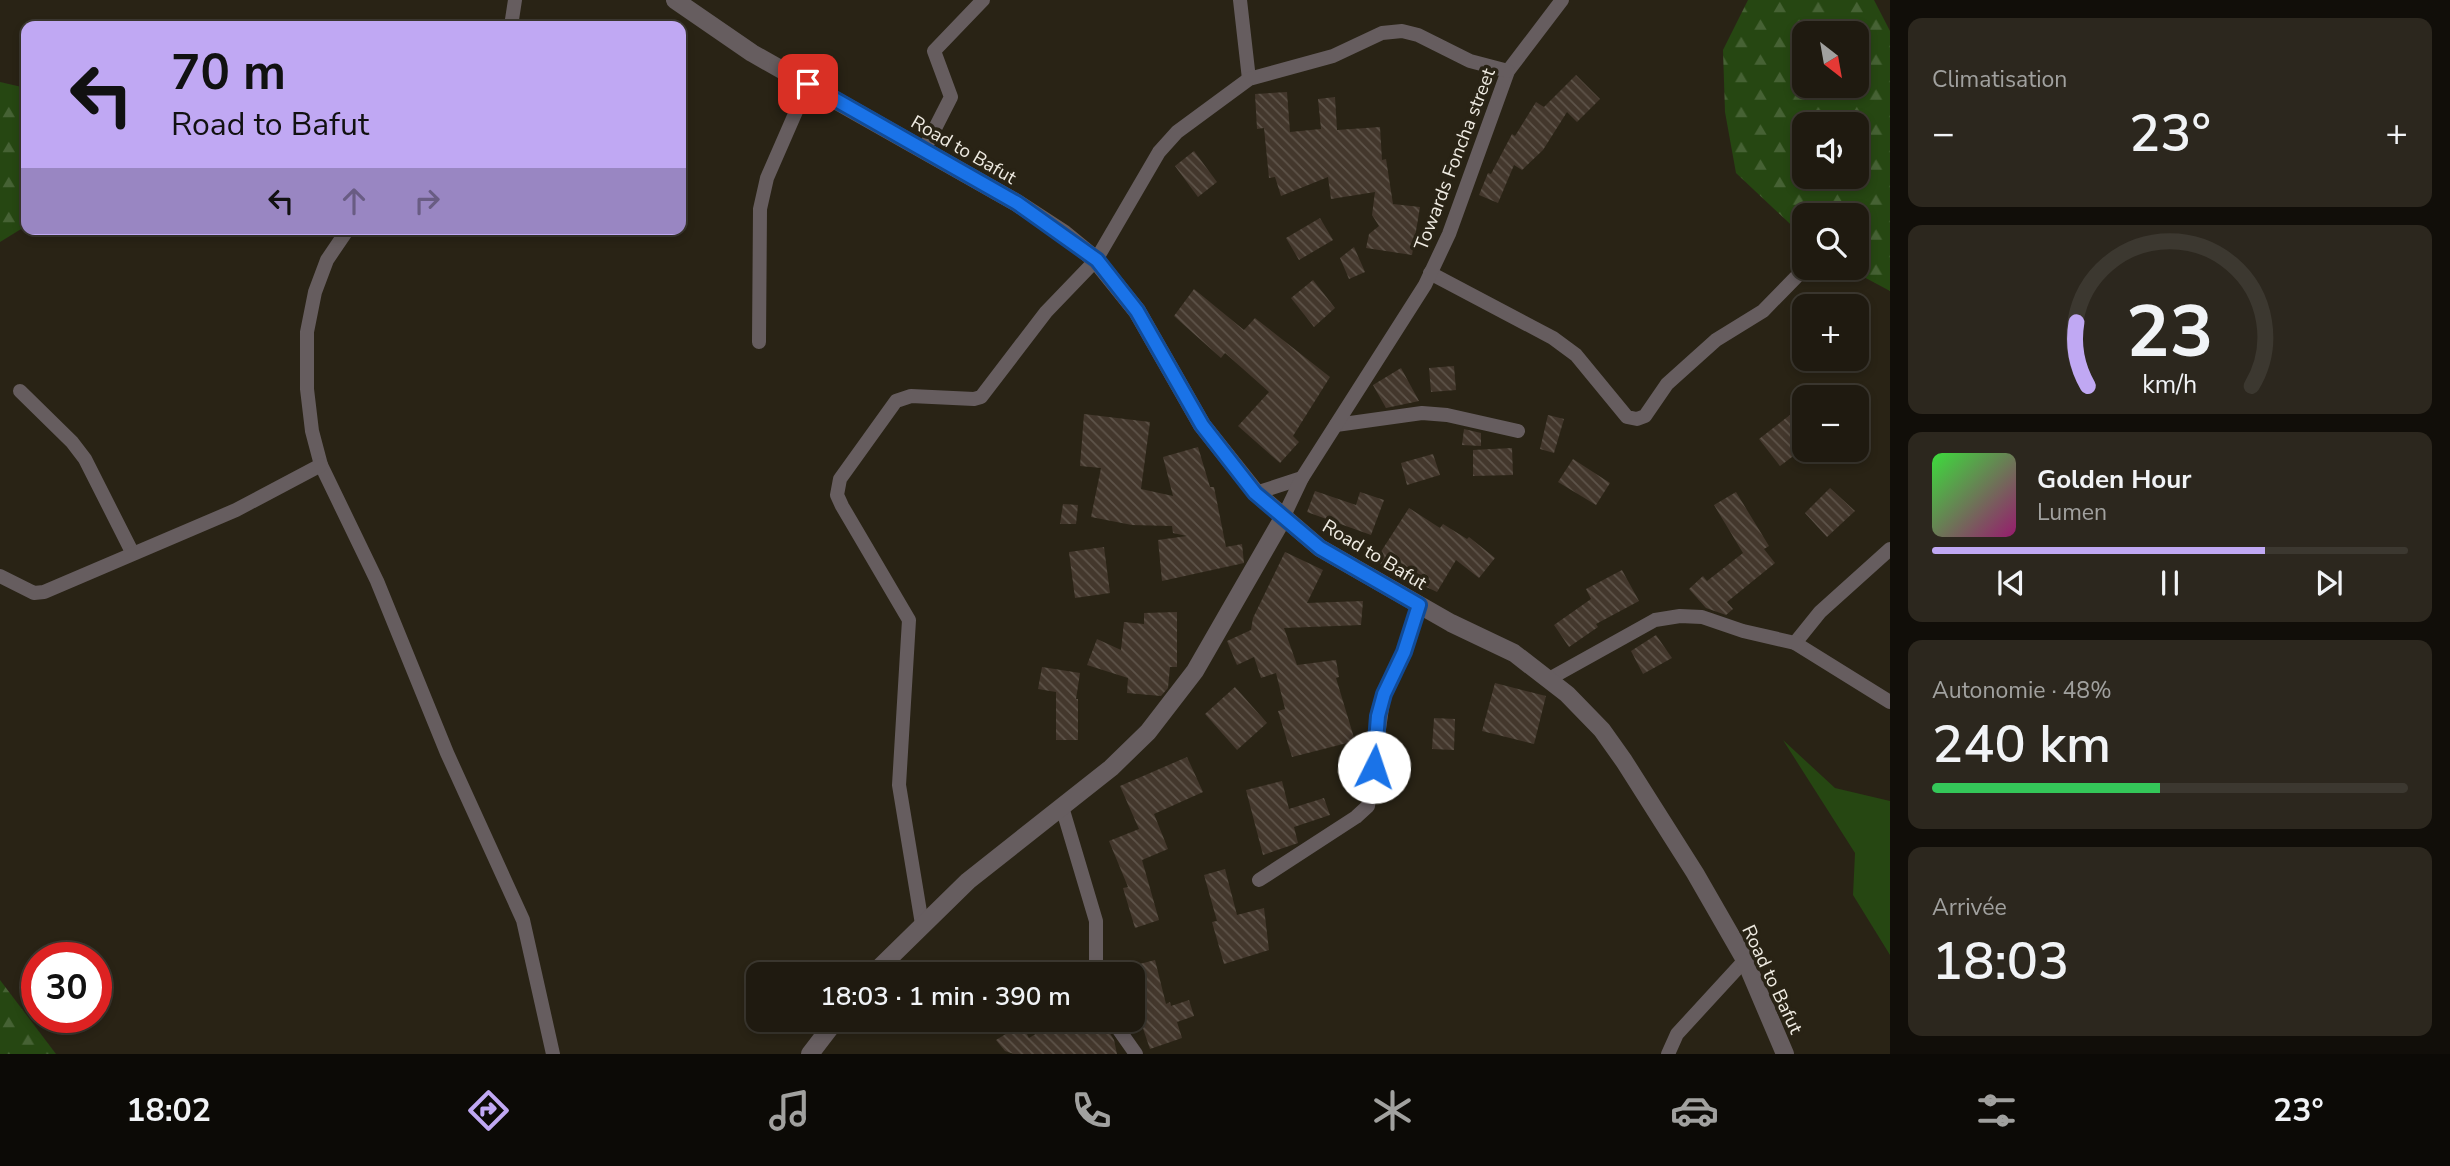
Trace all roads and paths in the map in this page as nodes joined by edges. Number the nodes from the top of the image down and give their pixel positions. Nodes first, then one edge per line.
1 (515, 0) edge
2 (675, 0) edge
3 (983, 0) edge
4 (1240, 0) edge
5 (1562, 0) edge
6 (512, 21) edge
7 (1508, 71) junction
8 (1250, 79) junction
9 (808, 84) junction
10 (924, 150) junction
11 (344, 235) edge
12 (1097, 260) junction
13 (1430, 273) junction
14 (1793, 280) edge
15 (759, 342) dead end
16 (20, 391) dead end
17 (1336, 425) junction
18 (1518, 431) dead end
19 (321, 465) junction
20 (1302, 478) junction
21 (1255, 493) junction
22 (1283, 518) junction
23 (1890, 549) edge
24 (132, 552) junction
25 (0, 576) edge
26 (1419, 605) junction
27 (1795, 643) junction
28 (1549, 679) junction
29 (1890, 702) edge
30 (1062, 807) junction
31 (1259, 880) dead end
32 (922, 924) junction
33 (1745, 960) junction
34 (885, 962) edge
35 (1096, 962) edge
36 (827, 1032) edge
37 (1120, 1032) edge
38 (553, 1054) edge
39 (810, 1054) edge
40 (1136, 1054) edge
41 (1668, 1054) edge
42 (1784, 1054) edge

1 - 6 street
2 - 9 street, Road to Bafut
3 - 10 street
4 - 8 street
5 - 7 street, Towards Foncha street
7 - 8 street
7 - 13 street, Towards Foncha street
8 - 12 street
9 - 10 street, Road to Bafut
9 - 15 street
10 - 12 street, Road to Bafut
11 - 19 street
12 - 21 street, Road to Bafut
12 - 32 street
13 - 14 street
13 - 17 street, Towards Foncha street
16 - 24 street
17 - 18 street
17 - 20 street, Towards Foncha street
19 - 24 street
19 - 38 street
20 - 21 street
20 - 22 street, Towards Foncha street
21 - 22 street, Road to Bafut
22 - 26 street, Road to Bafut
22 - 30 street
23 - 27 street
24 - 25 street
26 - 28 street, Road to Bafut
26 - 31 street
27 - 28 street
27 - 29 street
28 - 33 street, Road to Bafut
30 - 32 street
30 - 35 street
32 - 34 street
33 - 41 street
33 - 42 street, Road to Bafut
36 - 39 street
37 - 40 street

